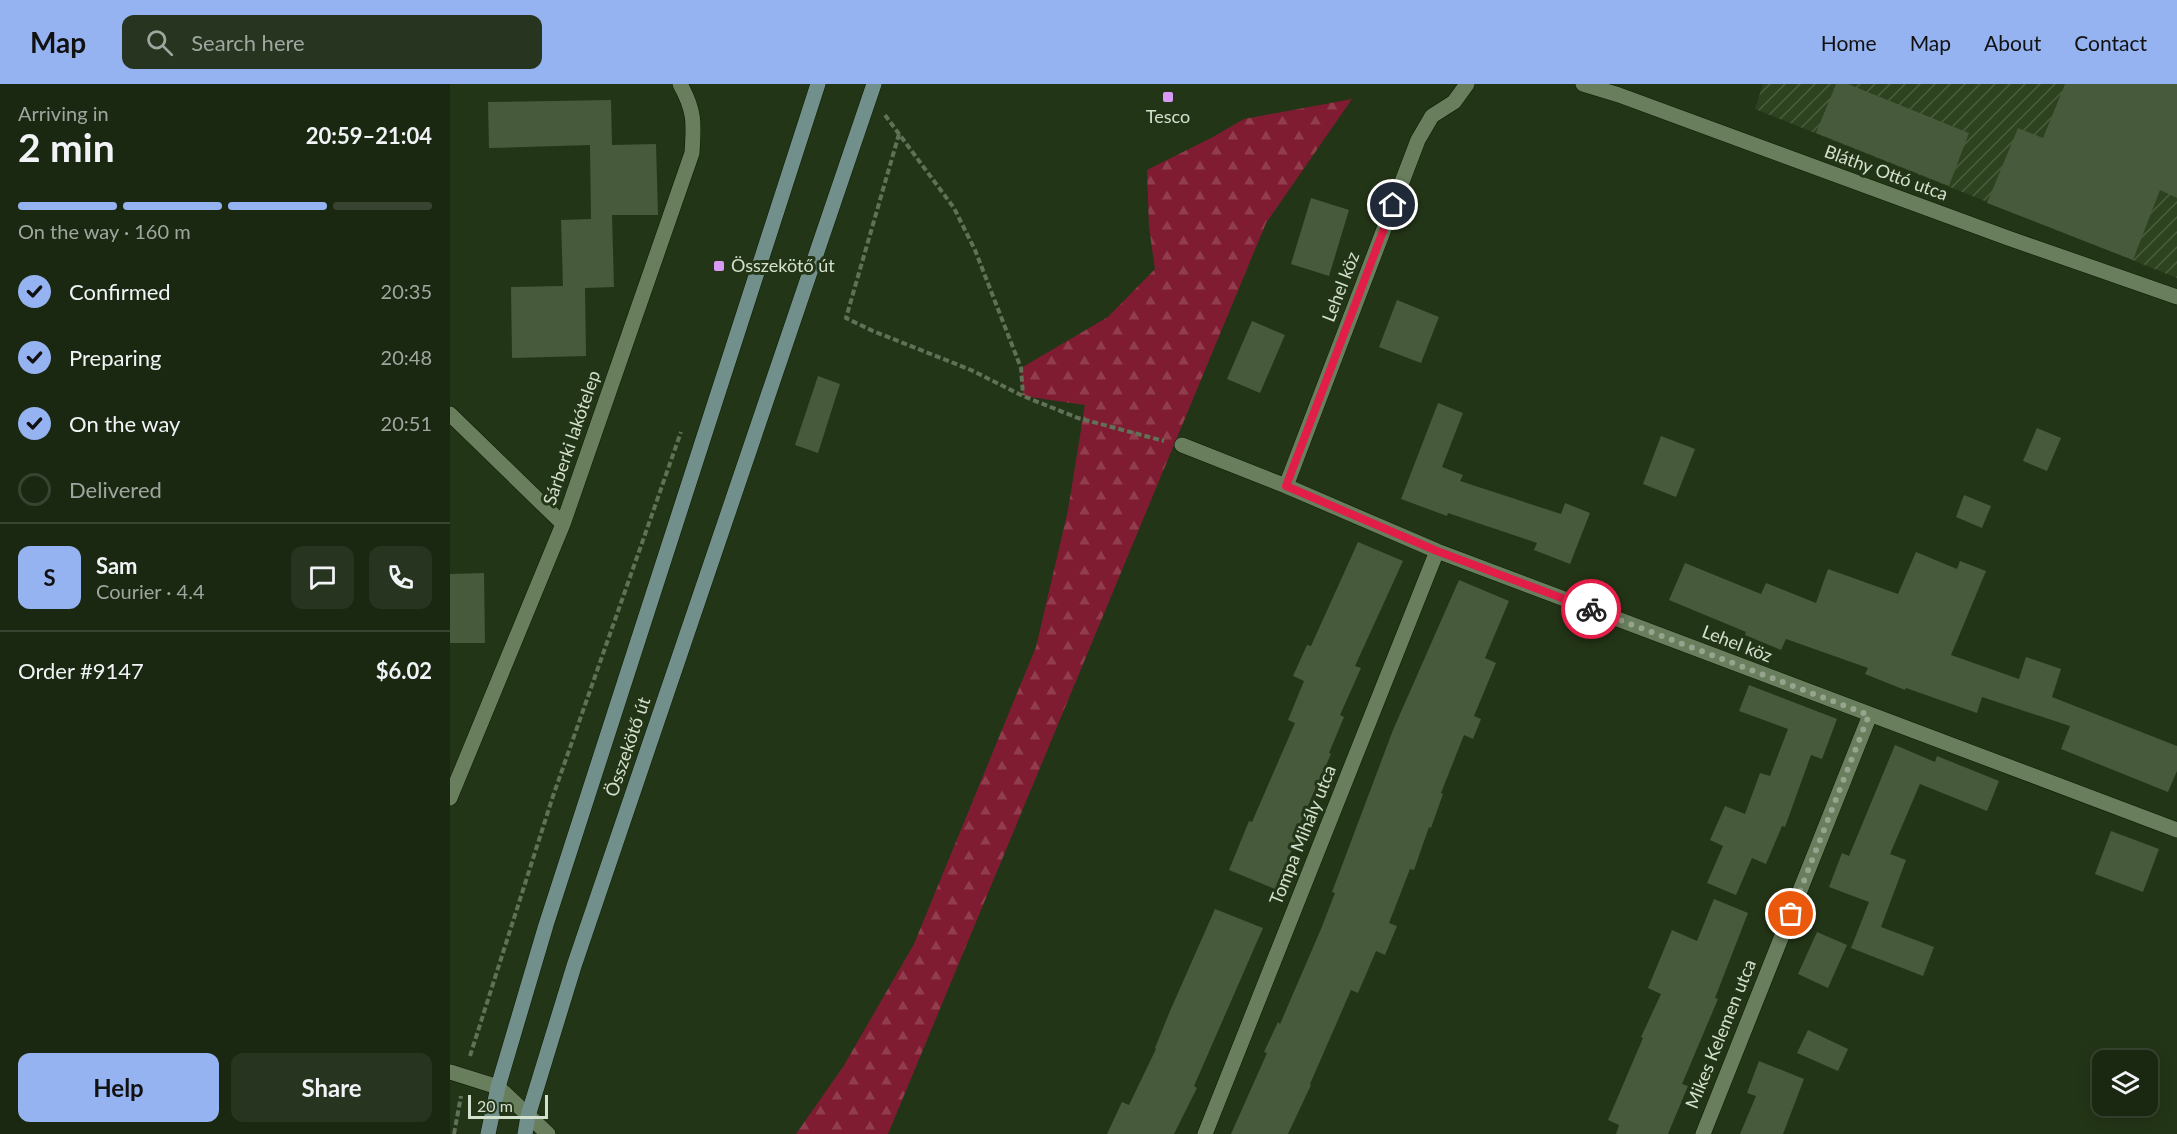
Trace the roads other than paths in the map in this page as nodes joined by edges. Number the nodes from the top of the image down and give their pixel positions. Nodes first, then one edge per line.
1 (680, 84) edge
2 (818, 84) edge
3 (1467, 84) edge
4 (1583, 84) edge
5 (872, 90) edge
6 (2177, 297) edge
7 (450, 414) edge
8 (1182, 446) road end
9 (1286, 486) junction
10 (563, 524) junction
11 (1437, 551) junction
12 (1869, 715) junction
13 (450, 798) edge
14 (2177, 830) edge
15 (457, 1074) edge
16 (498, 1087) junction
17 (528, 1116) junction
18 (488, 1134) edge
19 (525, 1134) edge
20 (548, 1134) edge
21 (1205, 1134) edge
22 (1703, 1134) edge

1 - 10 street, Sárberki lakótelep
2 - 16 street, Összekötő út
3 - 9 street, Lehel köz
4 - 6 street, Bláthy Ottó utca
5 - 17 street, Összekötő út
7 - 10 street
8 - 9 street, Lehel köz
9 - 11 street, Lehel köz
10 - 13 street, Sárberki lakótelep
11 - 12 street, Lehel köz
11 - 21 street, Tompa Mihály utca
12 - 14 street, Lehel köz
12 - 22 street, Mikes Kelemen utca
15 - 16 street
16 - 17 street
16 - 18 street, Összekötő út
17 - 19 street, Összekötő út
17 - 20 street

